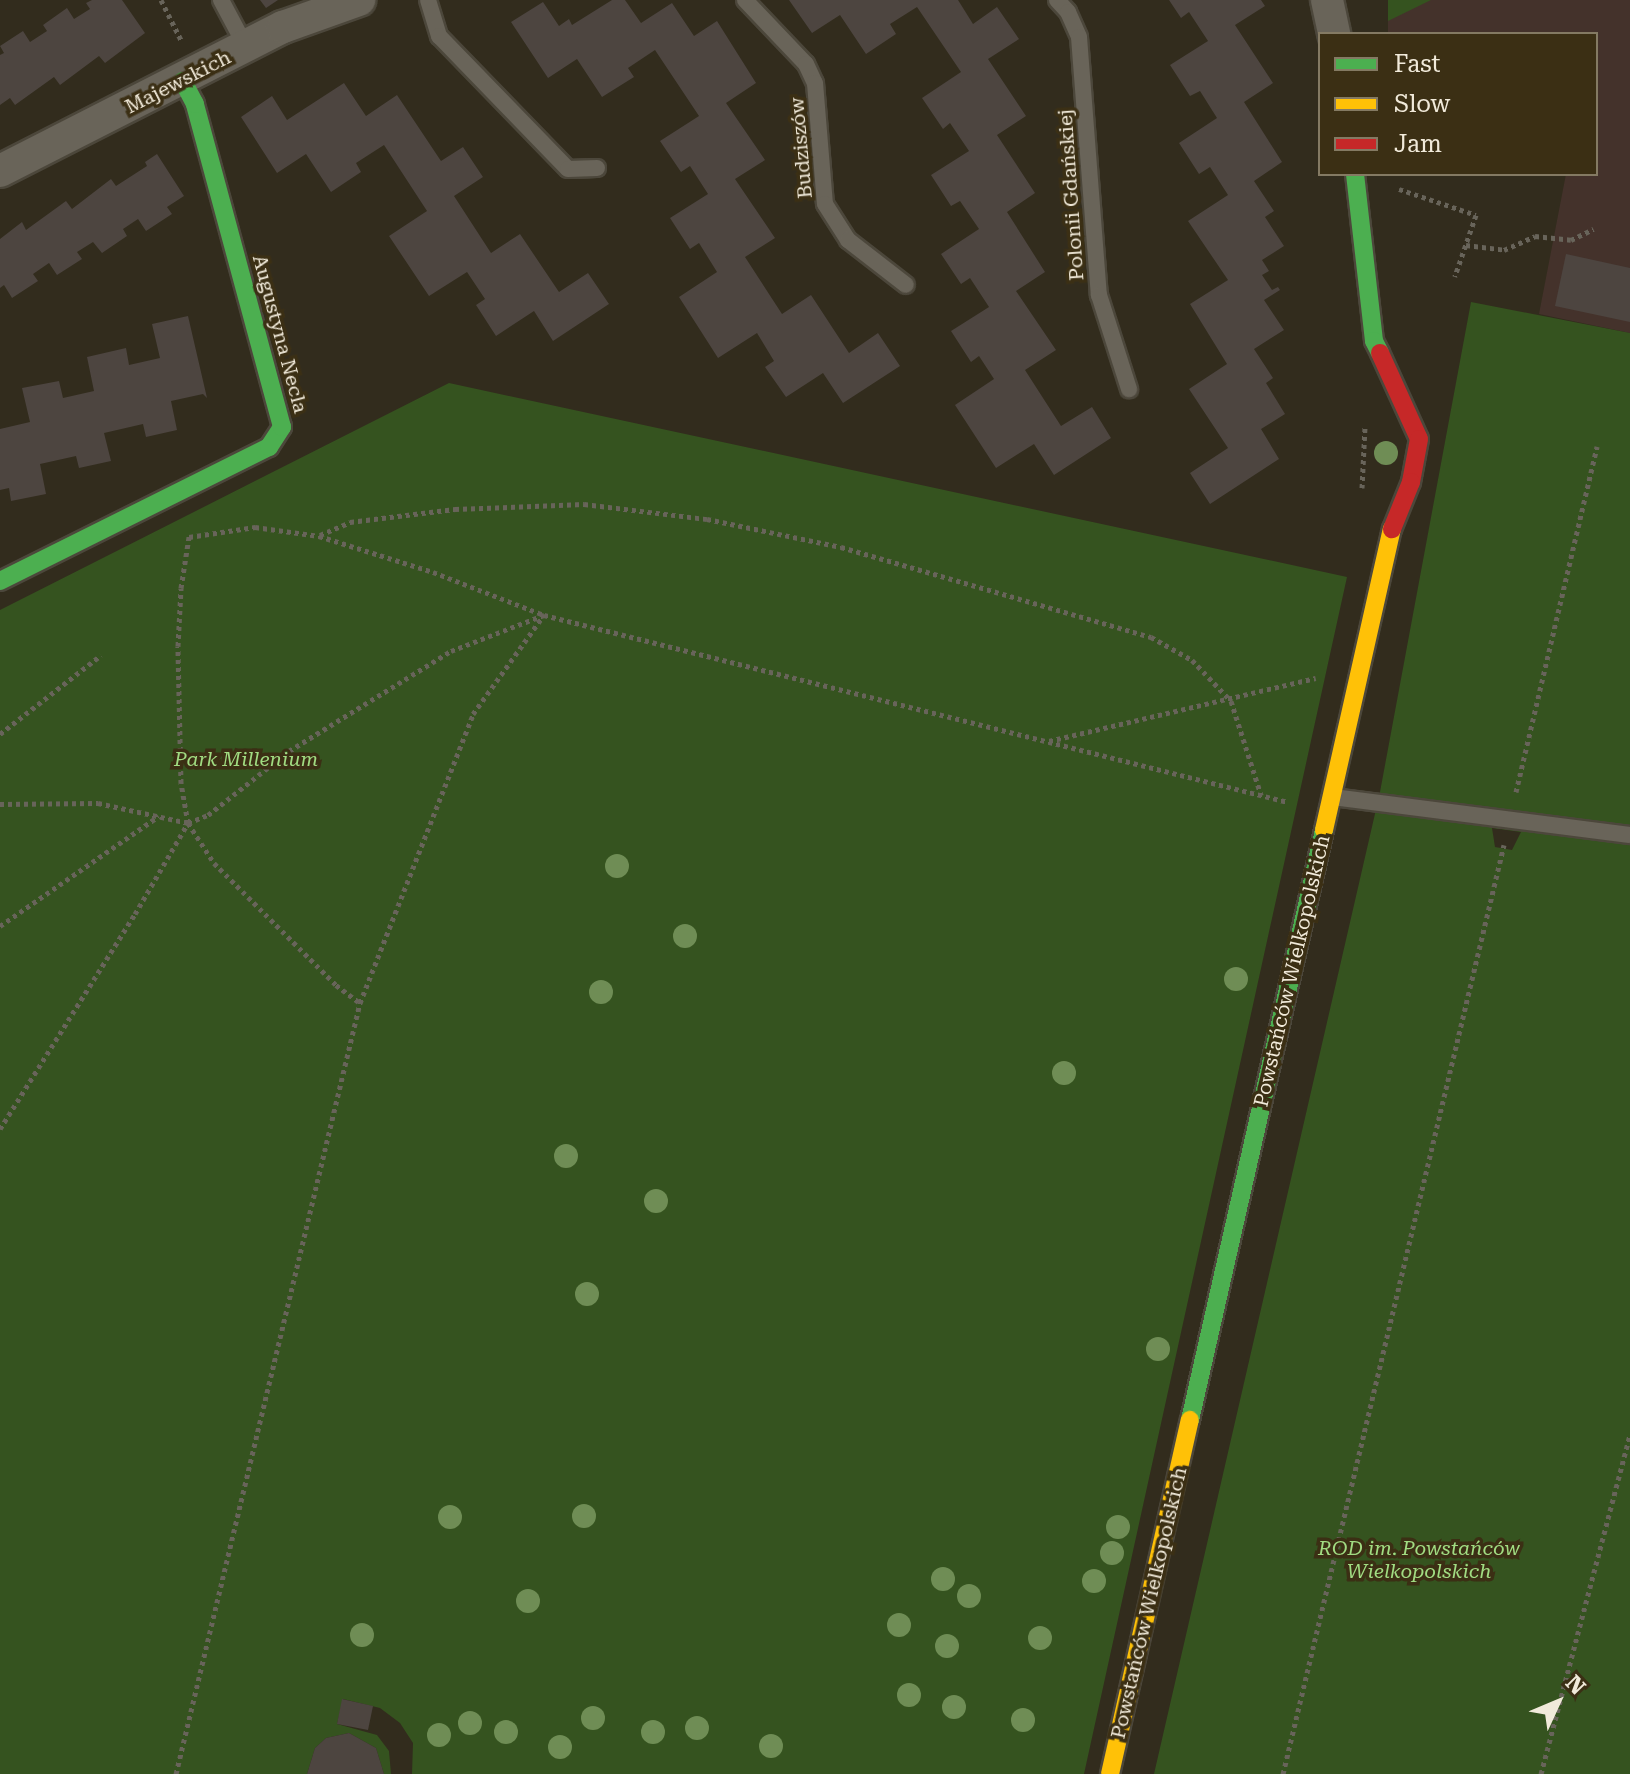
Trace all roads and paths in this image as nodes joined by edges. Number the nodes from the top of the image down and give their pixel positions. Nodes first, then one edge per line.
1 (221, 0) edge
2 (359, 0) edge
3 (428, 0) edge
4 (745, 0) edge
5 (1057, 0) edge
6 (1327, 0) edge
7 (1334, 32) edge
8 (246, 47) junction
9 (183, 81) junction
10 (597, 168) dead end
11 (0, 171) edge
12 (1355, 176) edge
13 (1386, 184) dead end
14 (1594, 229) dead end
15 (1466, 245) junction
16 (1455, 276) dead end
17 (906, 285) dead end
18 (1129, 389) dead end
19 (1366, 417) dead end
20 (1597, 446) dead end
21 (1363, 504) dead end
22 (319, 536) junction
23 (0, 581) edge
24 (544, 615) junction
25 (101, 655) dead end
26 (1361, 666) junction
27 (1231, 701) junction
28 (0, 734) edge
29 (1048, 742) junction
30 (1262, 796) junction
31 (1514, 800) dead end
32 (1330, 803) junction
33 (0, 804) edge
34 (159, 816) junction
35 (188, 823) junction
36 (1630, 835) edge
37 (1503, 849) dead end
38 (0, 926) edge
39 (360, 1003) junction
40 (0, 1129) edge
41 (1630, 1434) edge
42 (176, 1774) edge
43 (1110, 1774) edge
44 (1283, 1774) edge
45 (1541, 1774) edge

1 - 8 lane
2 - 8 street, Majewskich
3 - 10 lane
4 - 17 lane, Budziszów
5 - 18 lane, Polonii Gdańskiej
6 - 7 street
8 - 9 street, Majewskich
9 - 11 street, Majewskich
9 - 23 street, Augustyna Necla
12 - 26 street, Powstańców Wielkopolskich
13 - 15 path
14 - 15 path
15 - 16 path
19 - 21 path
20 - 31 path
22 - 24 path
22 - 27 path
22 - 35 path
24 - 29 path
24 - 35 path
24 - 39 path
25 - 28 path
26 - 27 path
26 - 32 street, Powstańców Wielkopolskich
27 - 29 path
27 - 30 path
29 - 30 path
30 - 32 path
32 - 36 lane
32 - 43 street, Powstańców Wielkopolskich
33 - 34 path
34 - 35 path
34 - 38 path
35 - 39 path
35 - 40 path
37 - 44 path
39 - 42 path
41 - 45 path

